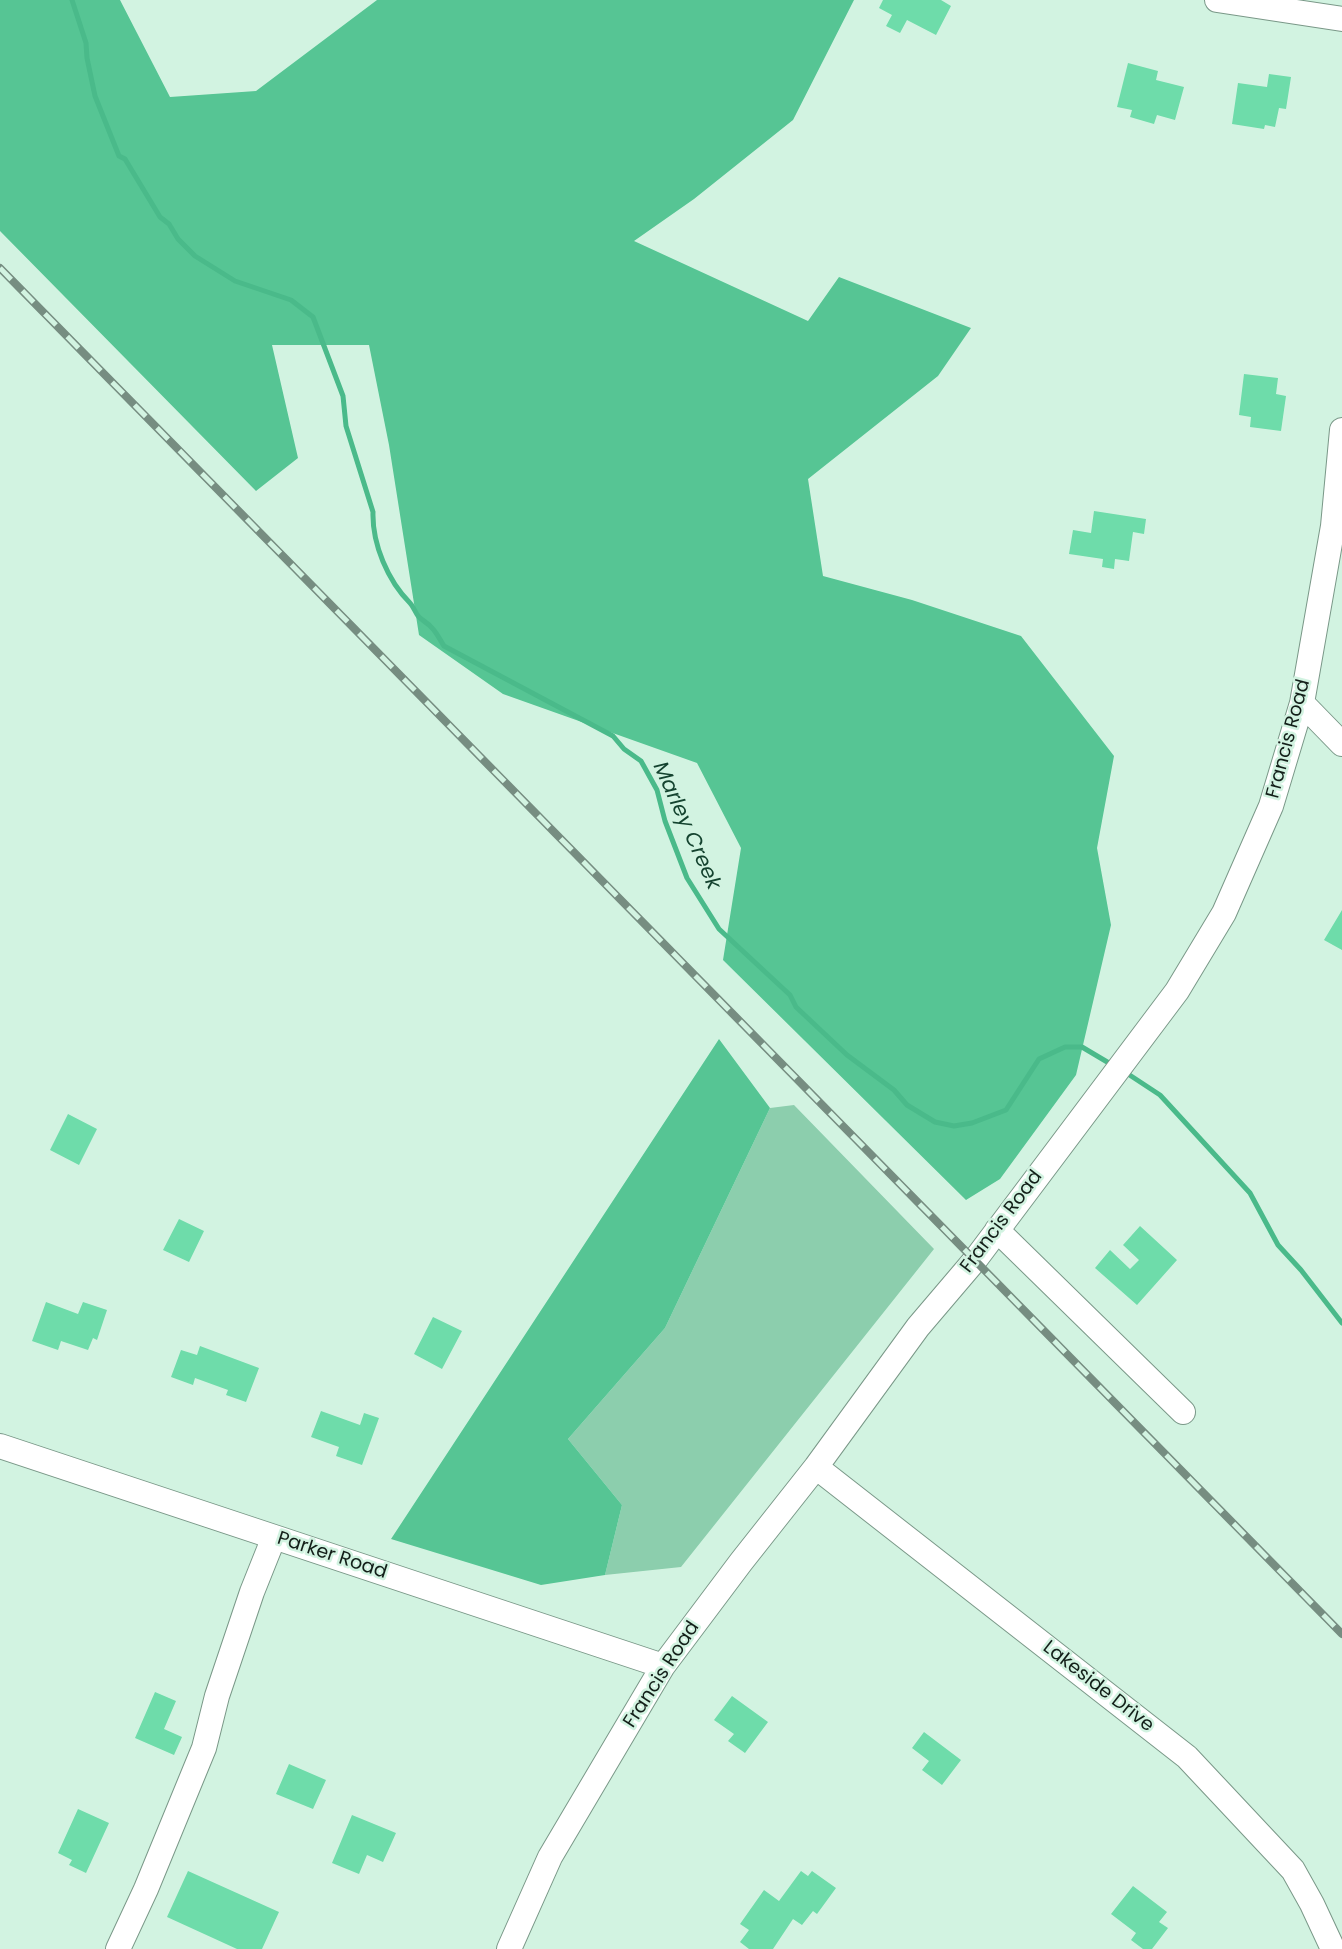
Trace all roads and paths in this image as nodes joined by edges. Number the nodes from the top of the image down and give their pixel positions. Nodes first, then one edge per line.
1 (1217, 0) edge
2 (1342, 19) edge
3 (1342, 430) edge
4 (1302, 704) junction
5 (1342, 744) edge
6 (997, 1230) junction
7 (1183, 1412) dead end
8 (0, 1446) edge
9 (816, 1467) junction
10 (274, 1537) junction
11 (663, 1666) junction
12 (118, 1949) edge
13 (509, 1949) edge
14 (1333, 1949) edge

1 - 2 street
3 - 4 street, Francis Road
4 - 5 street
4 - 6 street, Francis Road
6 - 7 street
6 - 9 street, Francis Road
8 - 10 street, Parker Road
9 - 11 street, Francis Road
9 - 14 street, Lakeside Drive
10 - 11 street, Parker Road
10 - 12 street
11 - 13 street, Francis Road

